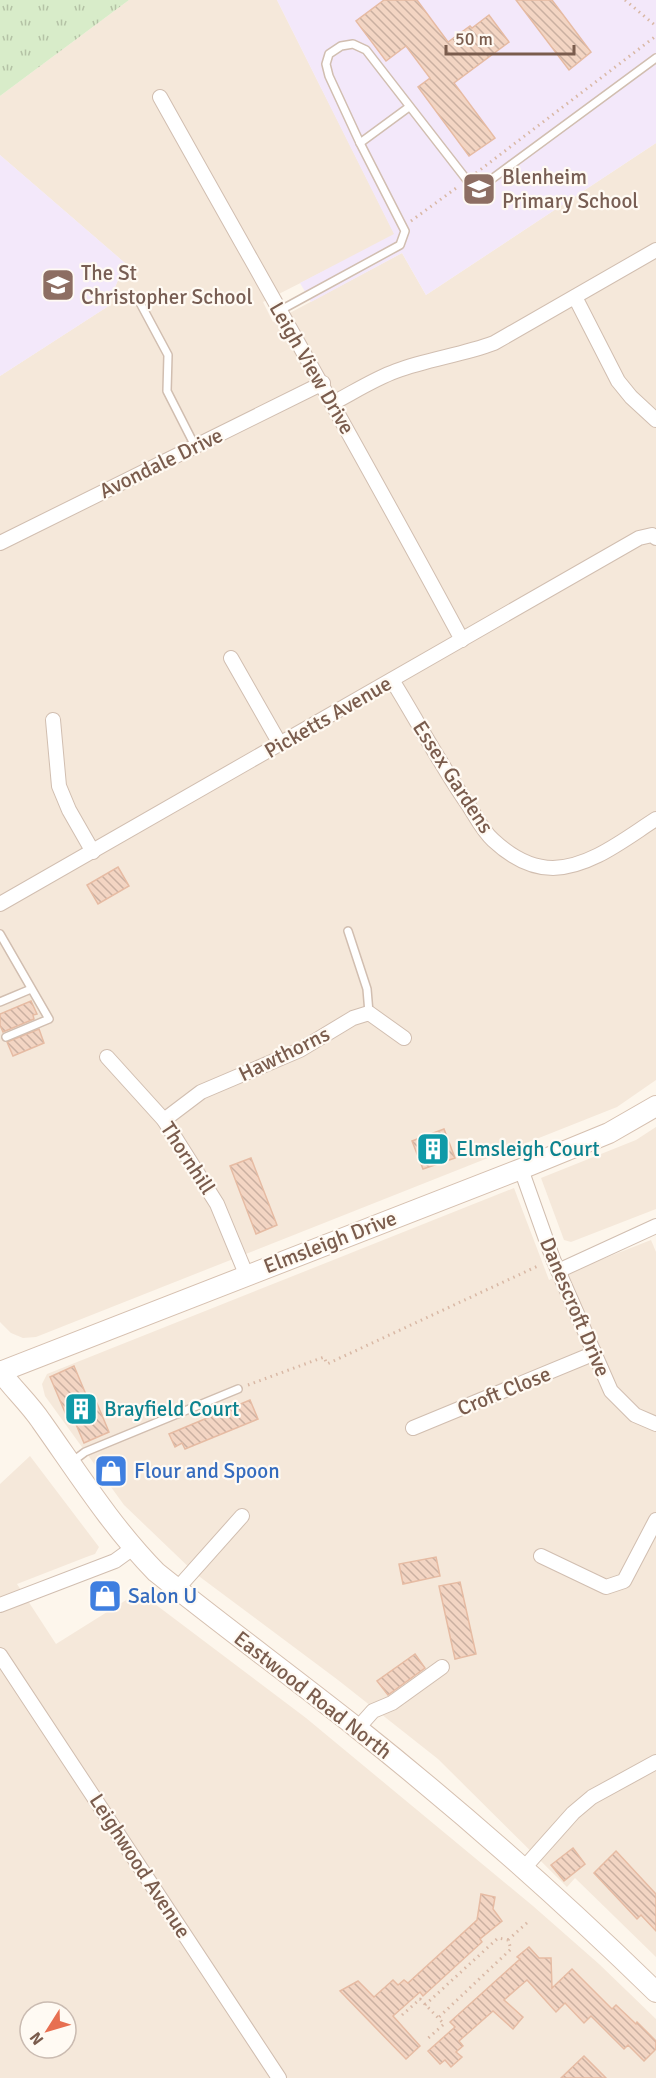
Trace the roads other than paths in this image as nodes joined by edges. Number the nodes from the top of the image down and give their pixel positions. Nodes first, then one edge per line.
1 (656, 58) edge
2 (160, 97) dead end
3 (410, 107) junction
4 (360, 143) junction
5 (656, 250) edge
6 (575, 297) junction
7 (138, 299) dead end
8 (279, 310) junction
9 (323, 383) junction
10 (333, 403) junction
11 (656, 420) edge
12 (195, 446) junction
13 (656, 538) edge
14 (0, 543) edge
15 (462, 640) junction
16 (231, 658) dead end
17 (392, 680) junction
18 (53, 720) dead end
19 (280, 744) junction
20 (656, 819) edge
21 (93, 852) junction
22 (0, 904) edge
23 (348, 932) dead end
24 (0, 934) edge
25 (31, 989) junction
26 (0, 1002) edge
27 (369, 1013) junction
28 (6, 1036) dead end
29 (404, 1038) dead end
30 (107, 1057) dead end
31 (656, 1106) edge
32 (164, 1120) junction
33 (521, 1169) junction
34 (656, 1226) edge
35 (555, 1265) junction
36 (246, 1275) junction
37 (595, 1353) junction
38 (0, 1372) edge
39 (238, 1389) road end
40 (656, 1424) edge
41 (413, 1428) dead end
42 (70, 1464) junction
43 (242, 1516) dead end
44 (656, 1520) edge
45 (133, 1548) junction
46 (541, 1556) dead end
47 (177, 1589) junction
48 (0, 1605) edge
49 (0, 1655) edge
50 (442, 1667) dead end
51 (357, 1729) junction
52 (656, 1761) edge
53 (524, 1868) junction
54 (656, 1992) edge
55 (279, 2078) edge

1 - 3 lane
2 - 8 street, Leigh View Drive
3 - 4 lane
3 - 4 lane
4 - 8 lane
5 - 6 street
6 - 10 street
6 - 11 street
7 - 12 lane
8 - 9 street, Leigh View Drive
9 - 10 street, Leigh View Drive
9 - 12 street, Avondale Drive
10 - 15 street, Leigh View Drive
12 - 14 street, Avondale Drive
13 - 15 street, Picketts Avenue
15 - 17 street, Picketts Avenue
16 - 19 street
17 - 19 street, Picketts Avenue
17 - 20 street, Essex Gardens
18 - 21 street
19 - 21 street, Picketts Avenue
21 - 22 street, Picketts Avenue
23 - 27 lane
24 - 25 lane
25 - 26 lane
25 - 28 lane
27 - 29 street
27 - 32 street, Hawthorns
30 - 32 street, Thornhill
31 - 33 street, Elmsleigh Drive
32 - 36 street, Thornhill
33 - 35 street, Danescroft Drive
33 - 36 street, Elmsleigh Drive
34 - 35 street
35 - 37 street, Danescroft Drive
36 - 38 street, Elmsleigh Drive
37 - 40 street, Danescroft Drive
37 - 41 street, Croft Close
38 - 42 street, Eastwood Road North
39 - 42 lane
42 - 45 street, Eastwood Road North
43 - 47 street
44 - 46 street
45 - 47 street, Eastwood Road North
45 - 48 street
47 - 51 street, Eastwood Road North
49 - 55 street, Leighwood Avenue
50 - 51 street
51 - 53 street, Eastwood Road North
52 - 53 street
53 - 54 street, Eastwood Road North

